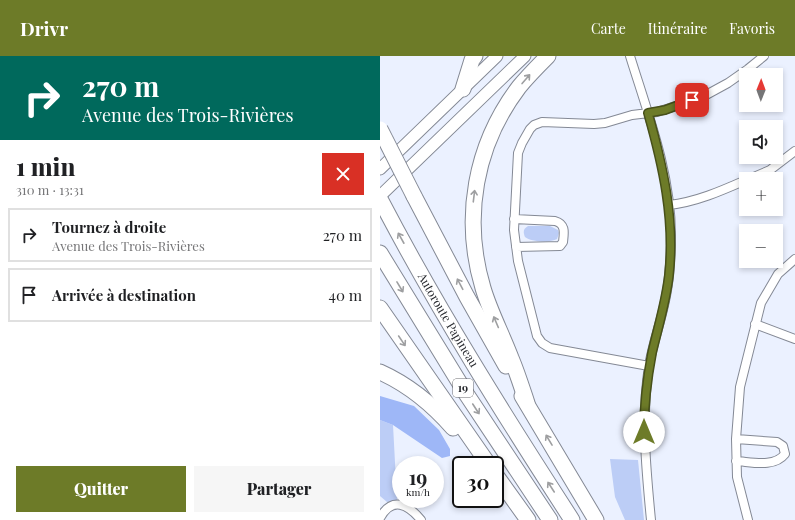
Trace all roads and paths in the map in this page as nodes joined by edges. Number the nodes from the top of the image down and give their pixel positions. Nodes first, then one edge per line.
1 (475, 56) edge
2 (497, 56) edge
3 (525, 56) edge
4 (548, 56) edge
5 (630, 56) edge
6 (764, 56) edge
7 (463, 89) junction
8 (648, 113) junction
9 (380, 130) edge
10 (795, 151) edge
11 (380, 169) edge
12 (765, 172) edge
13 (739, 183) edge
14 (380, 196) edge
15 (380, 199) edge
16 (669, 206) junction
17 (514, 219) junction
18 (516, 247) junction
19 (380, 253) edge
20 (795, 259) edge
21 (380, 308) edge
22 (755, 324) junction
23 (795, 339) edge
24 (649, 366) junction
25 (380, 372) edge
26 (527, 403) junction
27 (736, 439) junction
28 (480, 453) junction
29 (482, 456) edge
30 (736, 461) junction
31 (504, 487) edge
32 (380, 518) edge
33 (421, 520) edge
34 (528, 520) edge
35 (550, 520) edge
36 (572, 520) edge
37 (596, 520) edge
38 (651, 520) edge
39 (748, 520) edge

1 - 7 highway
2 - 7 main road
3 - 14 main road
26 -> 4 highway
5 - 8 street
6 - 8 street
7 - 11 main road
8 - 16 street
8 - 17 street
26 -> 9 highway, bridge
10 - 12 street
13 - 16 street
36 -> 15 highway, Autoroute Papineau / 19
16 - 24 street
17 - 18 street
17 - 18 street
18 - 24 street
19 -> 35 highway, Autoroute Papineau / 19
20 - 22 street
21 -> 28 highway
22 - 23 street
22 - 27 street
24 - 38 street
25 - 28 highway
37 -> 26 highway
27 - 30 street
27 - 30 street
28 - 29 highway
30 - 39 street
31 - 34 highway
32 - 33 street

